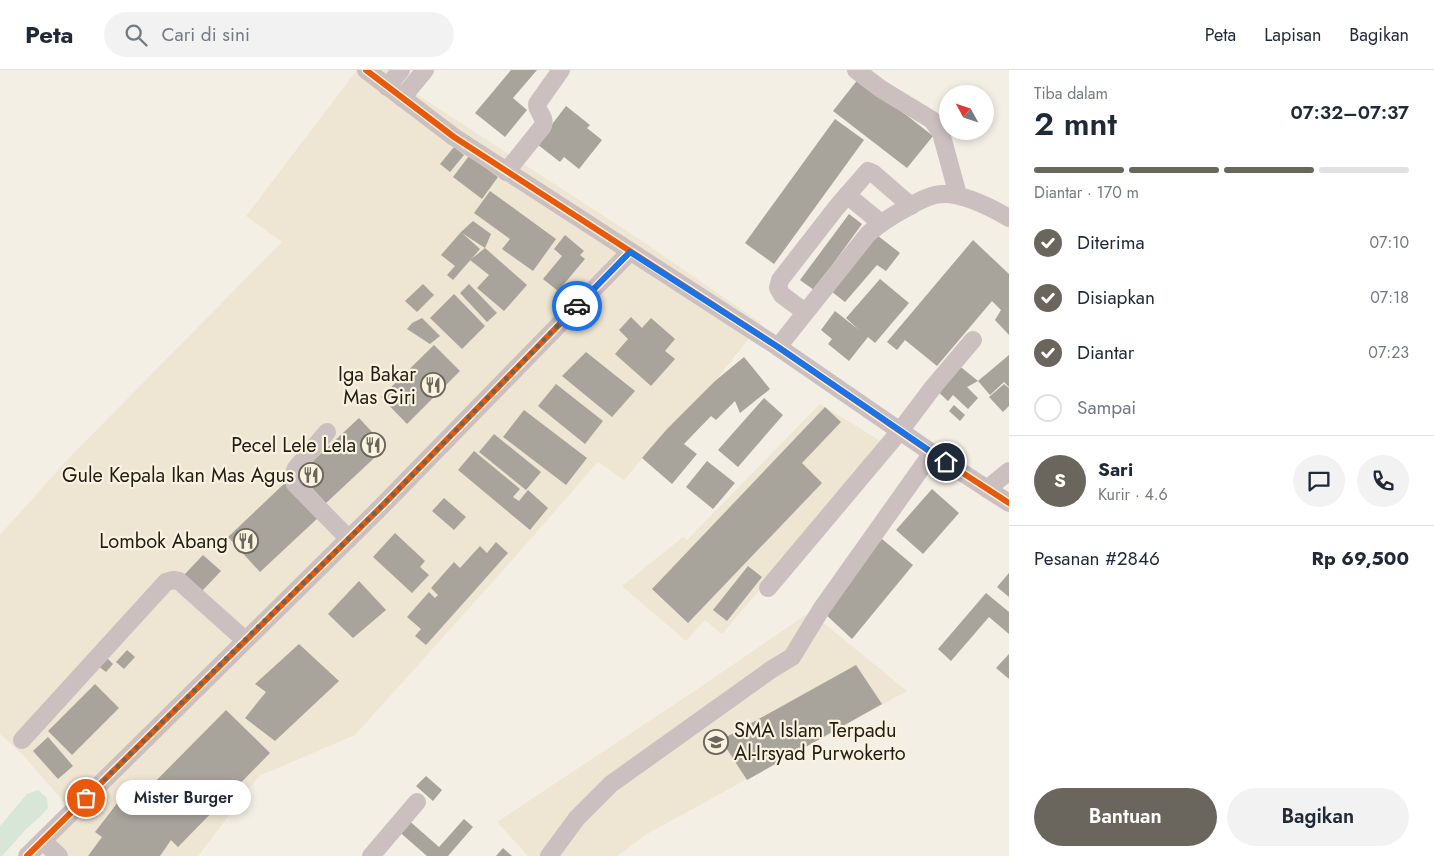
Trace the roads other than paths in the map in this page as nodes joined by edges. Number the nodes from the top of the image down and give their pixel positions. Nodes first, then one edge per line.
1 (366, 70) edge
2 (402, 70) edge
3 (425, 70) edge
4 (562, 70) edge
5 (856, 70) edge
6 (387, 87) junction
7 (402, 98) junction
8 (506, 172) junction
9 (846, 195) junction
10 (958, 195) junction
11 (910, 206) junction
12 (1009, 218) edge
13 (880, 223) junction
14 (630, 252) junction
15 (805, 312) junction
16 (972, 340) dead end
17 (778, 347) junction
18 (900, 431) junction
19 (327, 432) dead end
20 (932, 453) junction
21 (1009, 471) edge
22 (987, 489) junction
23 (1009, 503) edge
24 (349, 539) junction
25 (768, 588) dead end
26 (245, 640) junction
27 (22, 740) dead end
28 (417, 802) dead end
29 (42, 841) junction
30 (27, 856) edge
31 (59, 856) edge
32 (371, 856) edge
33 (549, 856) edge

1 - 6 street
2 - 6 street
3 - 7 street
4 - 8 street
5 - 10 street
6 - 7 street
7 - 8 street
8 - 14 street
9 - 11 street
9 - 13 street
9 - 15 street
10 - 11 street
10 - 12 street
11 - 13 street
13 - 15 street
14 - 17 street
14 - 24 street
15 - 17 street
16 - 18 street
17 - 18 street
18 - 20 street
18 - 25 street
19 - 24 street
20 - 22 street
20 - 33 street
21 - 22 street
22 - 23 street
24 - 26 street
26 - 27 street
26 - 29 street
28 - 32 street
29 - 30 street
29 - 31 street

